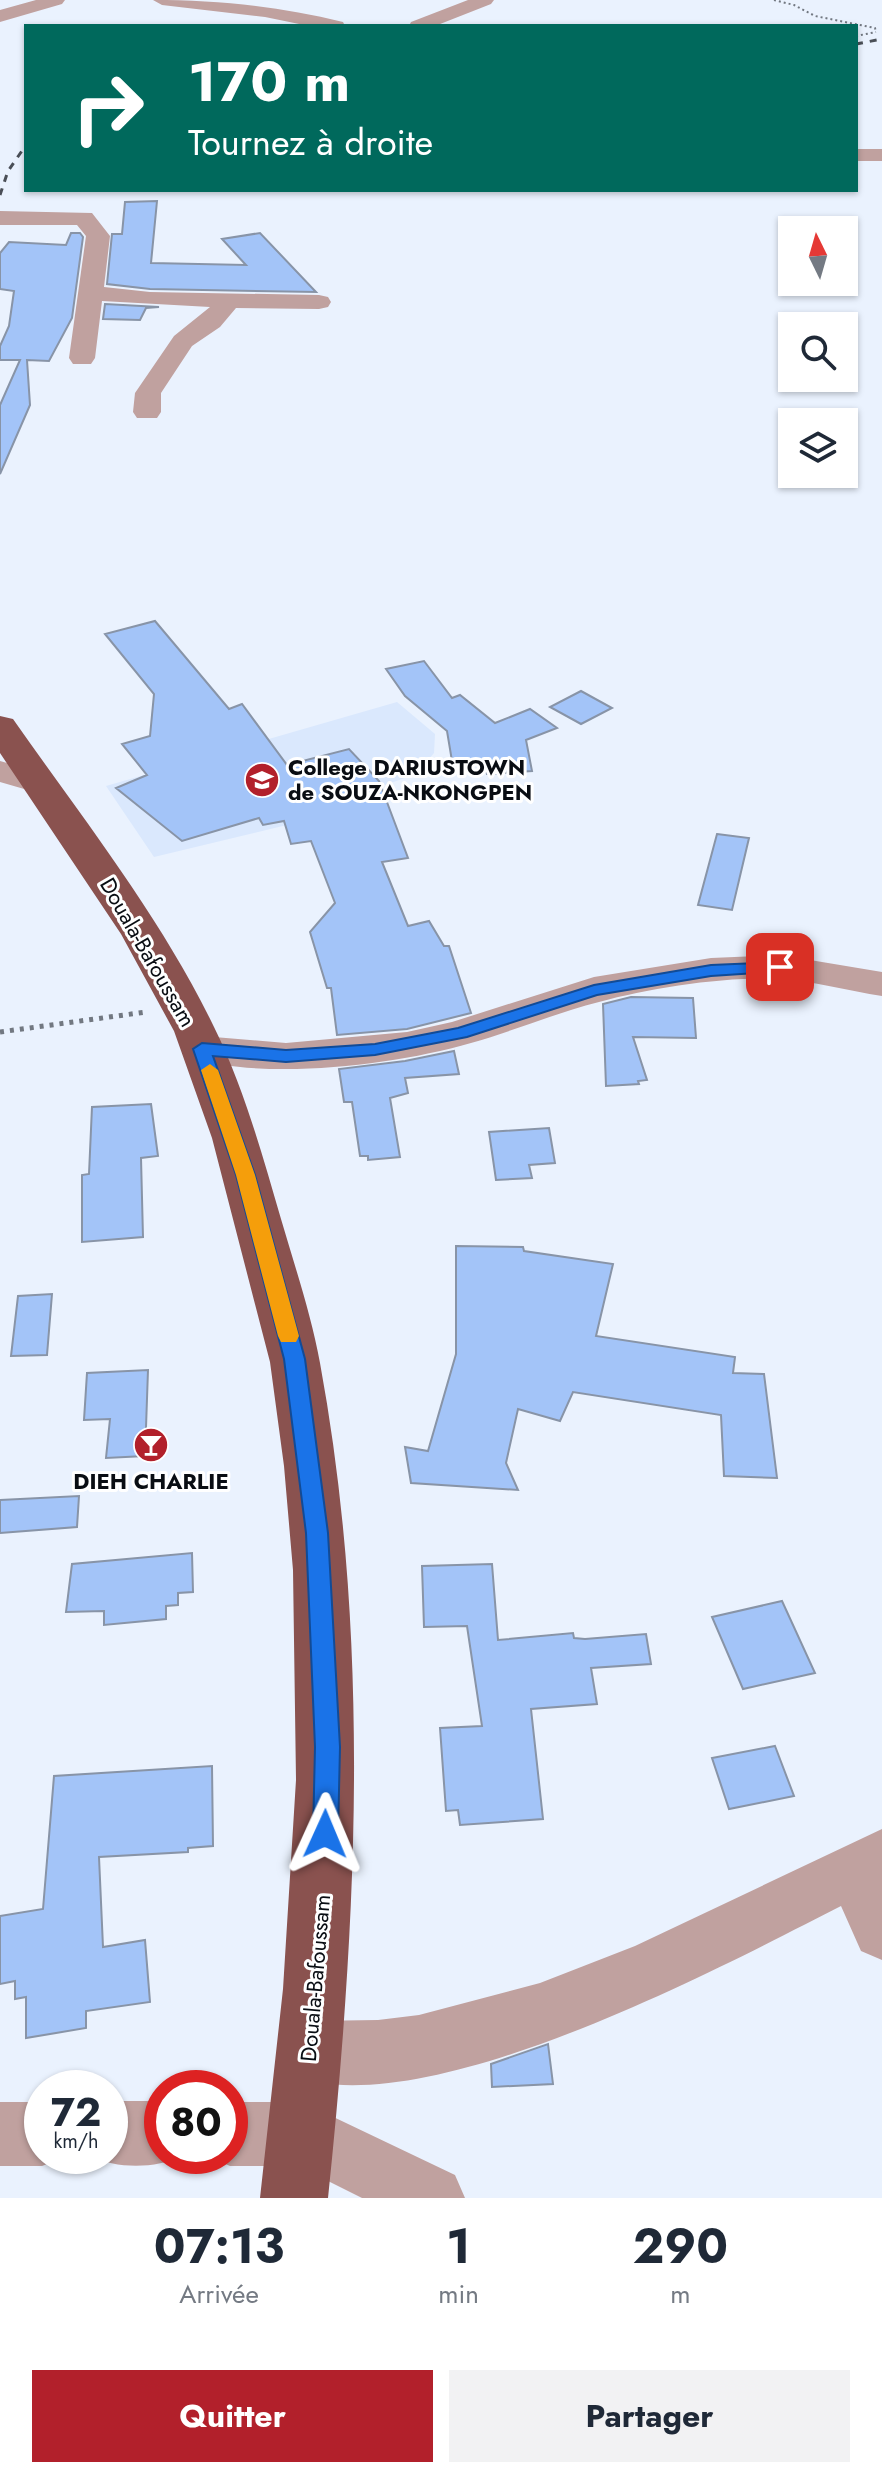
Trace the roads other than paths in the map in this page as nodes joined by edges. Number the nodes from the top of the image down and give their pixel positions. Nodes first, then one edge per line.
1 (56, 0) edge
2 (162, 0) edge
3 (485, 0) edge
4 (0, 16) edge
5 (327, 24) edge
6 (423, 24) edge
7 (858, 155) edge
8 (882, 155) edge
9 (38, 192) edge
10 (25, 217) junction
11 (0, 218) edge
12 (91, 293) junction
13 (230, 300) junction
14 (319, 302) dead end
15 (82, 358) dead end
16 (147, 412) dead end
17 (0, 727) edge
18 (19, 777) edge
19 (882, 984) edge
20 (192, 1028) junction
21 (874, 1860) edge
22 (882, 1931) edge
23 (309, 2052) junction
24 (0, 2134) edge
25 (24, 2134) edge
26 (248, 2134) edge
27 (302, 2134) junction
28 (294, 2198) edge
29 (432, 2198) edge

1 - 4 street
2 - 5 street
3 - 6 street
7 - 8 street
9 - 10 street
10 - 11 street
10 - 12 street
12 - 13 street
12 - 15 street
13 - 14 street
13 - 16 street
17 - 18 highway, Douala-Bafoussam
18 - 20 highway, Douala-Bafoussam
19 - 20 street
20 - 23 highway, Douala-Bafoussam
21 - 22 street
21 - 23 street
23 - 27 highway, Douala-Bafoussam
24 - 25 street
26 - 27 street
27 - 28 highway, Douala-Bafoussam
27 - 29 street

